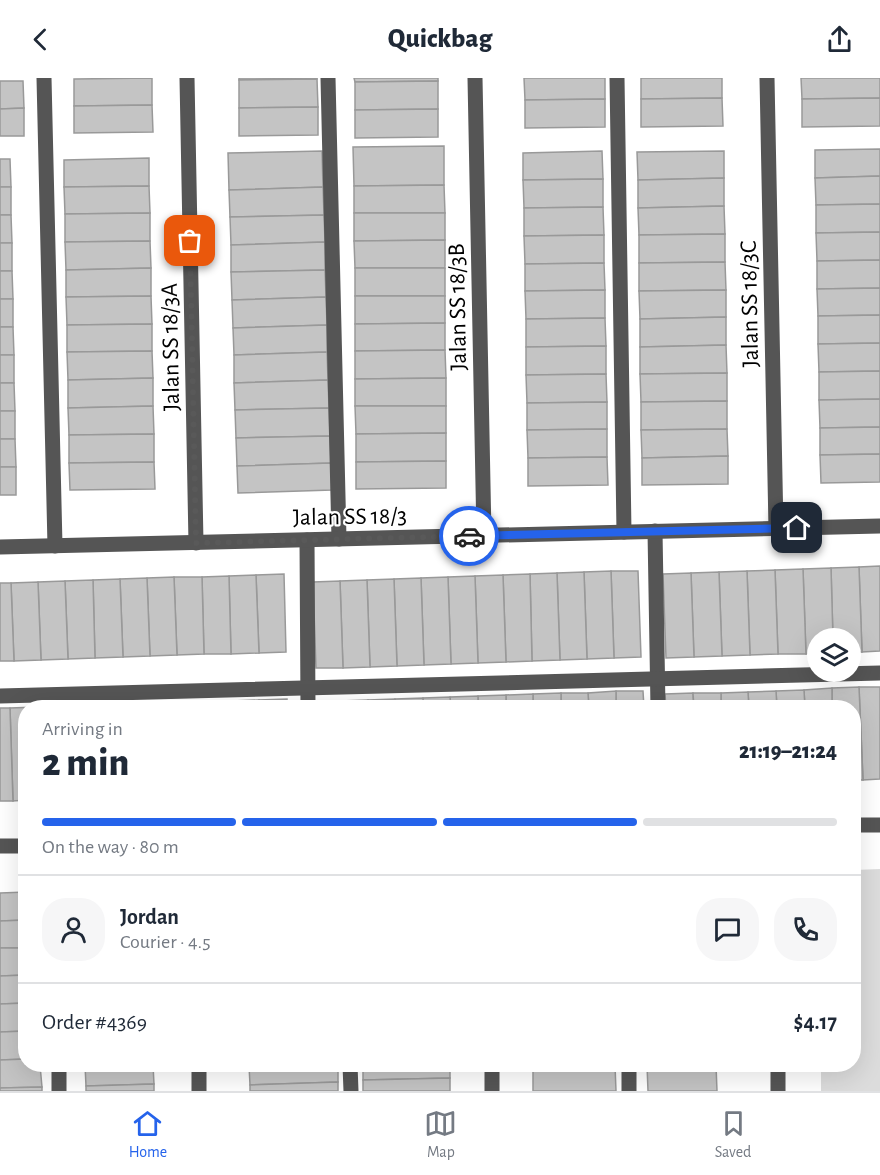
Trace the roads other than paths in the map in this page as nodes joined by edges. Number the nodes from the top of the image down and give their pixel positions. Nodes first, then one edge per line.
1 (44, 78) edge
2 (187, 78) edge
3 (328, 78) edge
4 (475, 78) edge
5 (617, 78) edge
6 (767, 78) edge
7 (880, 526) edge
8 (777, 529) junction
9 (655, 531) junction
10 (624, 532) junction
11 (484, 536) junction
12 (339, 539) junction
13 (307, 540) junction
14 (196, 543) junction
15 (55, 546) junction
16 (0, 547) edge
17 (880, 673) edge
18 (658, 679) junction
19 (308, 688) junction
20 (0, 696) edge
21 (308, 700) edge
22 (658, 700) edge
23 (861, 825) edge
24 (880, 825) edge
25 (0, 846) edge
26 (18, 846) edge
27 (59, 1072) edge
28 (199, 1072) edge
29 (350, 1072) edge
30 (492, 1072) edge
31 (629, 1072) edge
32 (778, 1072) edge
33 (59, 1091) edge
34 (199, 1091) edge
35 (351, 1091) edge
36 (492, 1091) edge
37 (629, 1091) edge
38 (778, 1091) edge

1 - 15 street
2 - 14 street, Jalan SS 18/3A
3 - 12 street
4 - 11 street, Jalan SS 18/3B
5 - 10 street
6 - 8 street, Jalan SS 18/3C
7 - 8 street, Jalan SS 18/3
8 - 9 street, Jalan SS 18/3
9 - 10 street, Jalan SS 18/3
9 - 18 street
10 - 11 street, Jalan SS 18/3
11 - 12 street, Jalan SS 18/3
12 - 13 street, Jalan SS 18/3
13 - 14 street, Jalan SS 18/3
13 - 19 street
14 - 15 street, Jalan SS 18/3
15 - 16 street, Jalan SS 18/3
17 - 18 street
18 - 19 street
18 - 22 street
19 - 20 street
19 - 21 street
23 - 24 street
25 - 26 street
27 - 33 street
28 - 34 street
29 - 35 street
30 - 36 street
31 - 37 street
32 - 38 street

